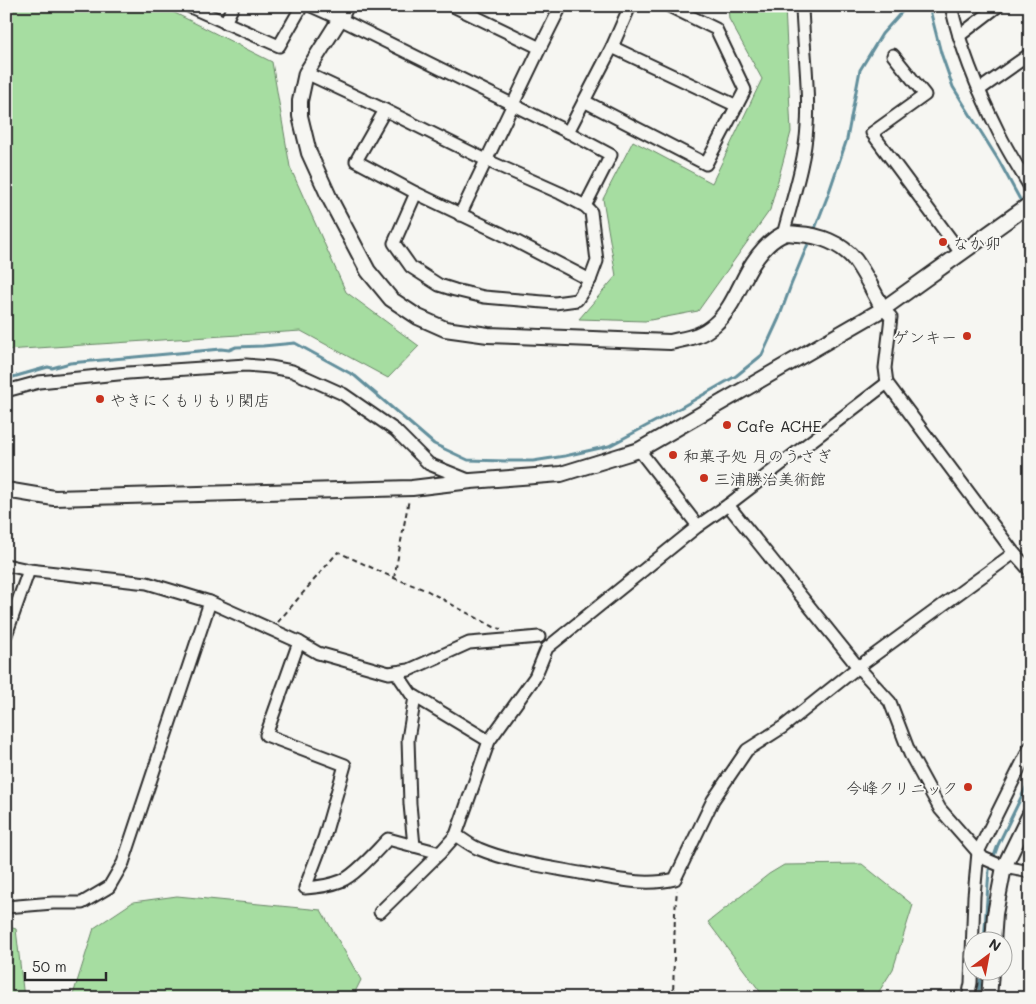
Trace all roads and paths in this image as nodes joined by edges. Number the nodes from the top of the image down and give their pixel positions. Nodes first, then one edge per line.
1 (188, 6) edge
2 (233, 6) edge
3 (302, 6) edge
4 (311, 6) edge
5 (346, 6) edge
6 (453, 6) edge
7 (561, 6) edge
8 (630, 6) edge
9 (669, 6) edge
10 (802, 6) edge
11 (951, 6) edge
12 (998, 6) edge
13 (693, 11) edge
14 (340, 19) junction
15 (225, 23) junction
16 (959, 36) junction
17 (612, 46) junction
18 (540, 48) junction
19 (1030, 54) edge
20 (893, 55) dead end
21 (306, 72) junction
22 (979, 90) junction
23 (584, 101) junction
24 (513, 105) junction
25 (737, 106) junction
26 (385, 110) junction
27 (568, 132) junction
28 (486, 160) junction
29 (1030, 188) edge
30 (416, 193) junction
31 (1030, 204) edge
32 (584, 206) junction
33 (460, 215) junction
34 (785, 234) junction
35 (961, 253) junction
36 (590, 280) junction
37 (883, 309) junction
38 (887, 383) junction
39 (6, 391) edge
40 (640, 450) junction
41 (471, 481) junction
42 (412, 488) junction
43 (6, 490) edge
44 (728, 505) junction
45 (698, 526) junction
46 (1014, 553) junction
47 (6, 566) edge
48 (29, 570) junction
49 (1030, 571) edge
50 (394, 578) junction
51 (210, 602) junction
52 (503, 629) dead end
53 (271, 630) junction
54 (6, 635) edge
55 (539, 636) dead end
56 (299, 642) junction
57 (858, 667) junction
58 (396, 672) junction
59 (416, 697) junction
60 (488, 741) junction
61 (1030, 747) edge
62 (1030, 814) edge
63 (456, 835) junction
64 (414, 846) junction
65 (440, 853) junction
66 (981, 855) junction
67 (1004, 867) junction
68 (1030, 872) edge
69 (676, 879) junction
70 (6, 906) edge
71 (380, 912) dead end
72 (994, 932) edge
73 (990, 982) edge
74 (673, 998) edge
75 (968, 998) edge
76 (989, 998) edge

1 - 15 street
2 - 15 street
3 - 15 street
4 - 14 street
5 - 14 street
6 - 18 street
7 - 18 street
8 - 17 street
9 - 13 street
10 - 34 street
11 - 16 street
12 - 16 street
13 - 25 street
14 - 21 street
14 - 24 street
16 - 22 street
17 - 23 street
17 - 25 street
18 - 24 street
19 - 22 street
20 - 35 street
21 - 26 street
21 - 34 street
22 - 29 street
23 - 25 street
23 - 27 street
24 - 27 street
24 - 28 street
26 - 28 street
26 - 30 street
27 - 32 street
28 - 32 street
28 - 33 street
30 - 33 street
30 - 36 street
31 - 35 street
32 - 36 street
33 - 36 street
34 - 37 street
35 - 37 street
37 - 38 street
37 - 40 street
38 - 44 street
38 - 46 street
39 - 41 street
40 - 41 street
40 - 45 street
41 - 42 street
42 - 43 street
42 - 50 path
44 - 45 street
44 - 57 street
45 - 60 street
46 - 49 street
46 - 57 street
47 - 48 street
48 - 51 street
48 - 54 street
50 - 52 path
50 - 53 path
51 - 53 street
51 - 70 street
53 - 56 street
55 - 58 street
56 - 58 street
56 - 64 street
57 - 66 street
57 - 69 street
58 - 59 street
59 - 60 street
59 - 64 street
60 - 63 street
61 - 66 street
62 - 67 street
63 - 65 street
63 - 69 street
64 - 65 street
65 - 71 street
66 - 67 street
66 - 75 street
67 - 68 street
67 - 72 street
69 - 74 path
73 - 76 street

